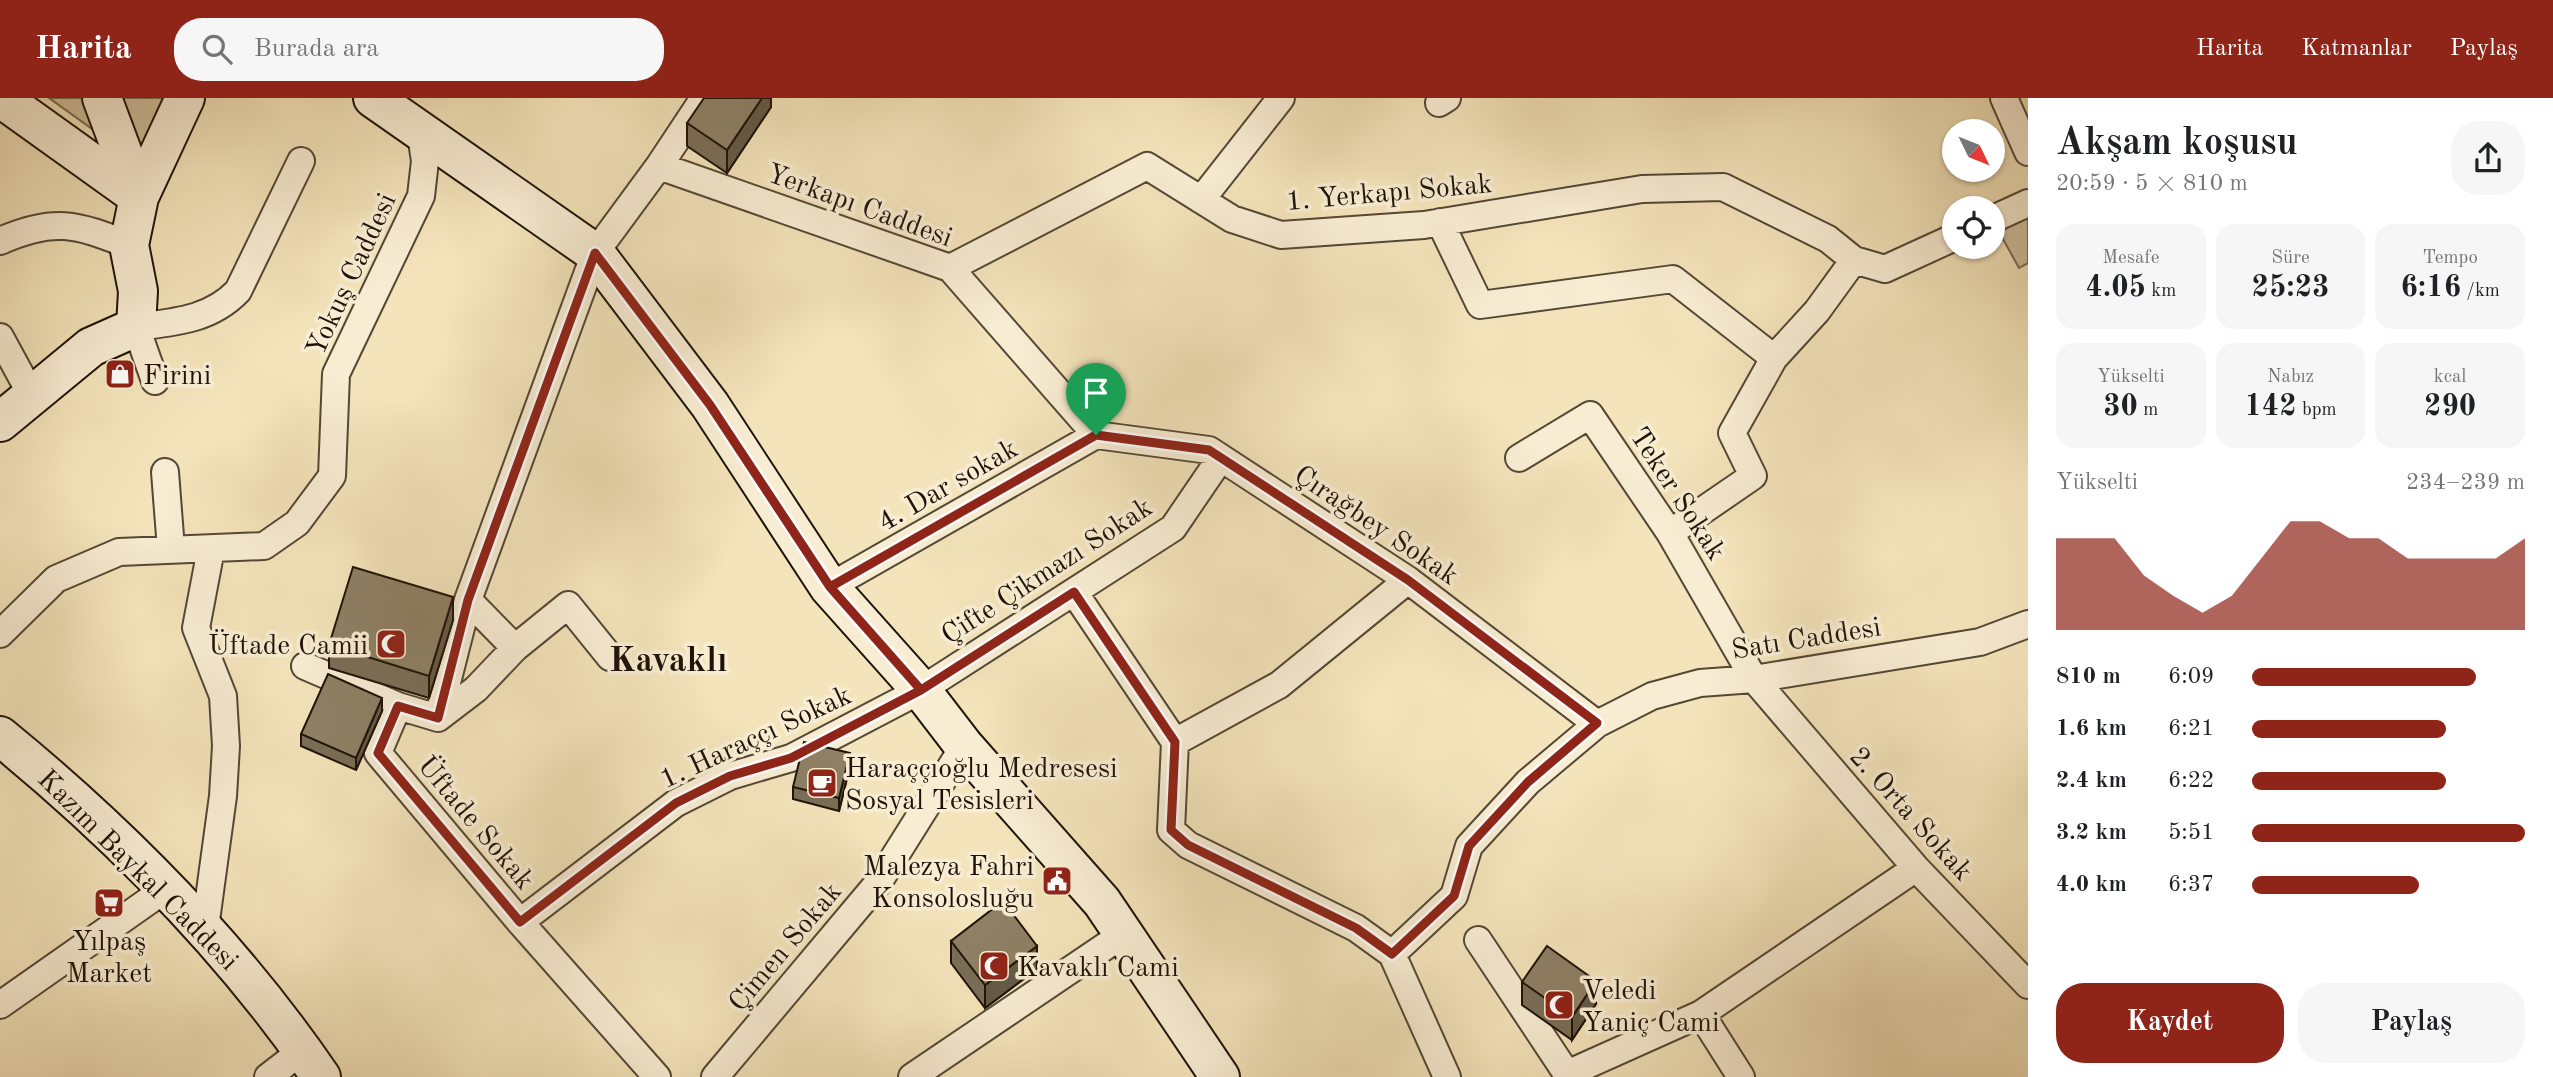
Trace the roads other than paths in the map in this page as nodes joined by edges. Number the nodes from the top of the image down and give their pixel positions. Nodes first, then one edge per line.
1 (1, 98) edge
2 (102, 98) edge
3 (185, 98) edge
4 (373, 98) edge
5 (704, 98) edge
6 (1281, 98) edge
7 (2004, 98) edge
8 (420, 128) junction
9 (2028, 152) edge
10 (302, 161) dead end
11 (659, 166) junction
12 (139, 197) junction
13 (1201, 200) junction
14 (2028, 203) edge
15 (2005, 214) edge
16 (1440, 222) junction
17 (0, 241) edge
18 (1942, 243) edge
19 (129, 245) junction
20 (595, 253) junction
21 (1854, 260) junction
22 (950, 268) junction
23 (136, 327) junction
24 (0, 337) edge
25 (1774, 358) junction
26 (155, 381) dead end
27 (31, 394) junction
28 (0, 422) edge
29 (1096, 435) junction
30 (1519, 458) dead end
31 (1220, 459) junction
32 (165, 472) dead end
33 (1670, 533) junction
34 (171, 549) junction
35 (211, 549) junction
36 (1408, 580) junction
37 (830, 587) junction
38 (1074, 592) junction
39 (468, 600) junction
40 (2028, 624) edge
41 (0, 634) edge
42 (515, 648) junction
43 (610, 657) dead end
44 (305, 666) dead end
45 (1754, 679) junction
46 (921, 690) junction
47 (398, 706) junction
48 (438, 718) junction
49 (1597, 723) junction
50 (0, 736) edge
51 (1175, 742) junction
52 (964, 746) junction
53 (1916, 868) junction
54 (167, 888) junction
55 (520, 922) junction
56 (205, 928) junction
57 (1125, 933) junction
58 (1478, 940) dead end
59 (1392, 954) junction
60 (2028, 985) edge
61 (0, 1005) edge
62 (1701, 1014) junction
63 (312, 1064) edge
64 (1568, 1075) edge
65 (268, 1077) edge
66 (657, 1077) edge
67 (715, 1077) edge
68 (912, 1077) edge
69 (1220, 1077) edge
70 (1447, 1077) edge
71 (1741, 1077) edge

1 - 12 street
2 - 12 street
3 - 12 street
4 - 8 street
5 - 11 street
6 - 13 street
7 - 9 street
8 - 20 street
8 - 35 street, Yokuş Caddesi
10 - 23 street
11 - 20 street
11 - 22 street, Yerkapı Caddesi
12 - 19 street
13 - 16 street, 1. Yerkapı Sokak
13 - 22 street, 1. Yerkapı Sokak
14 - 15 street
16 - 21 street, 1. Yerkapı Sokak
16 - 25 street
17 - 19 street
18 - 21 street
19 - 23 street
20 - 37 street
20 - 39 street
21 - 25 street
22 - 29 street, Yerkapı Caddesi
23 - 26 street
23 - 27 street
24 - 27 street
25 - 33 street
27 - 28 street
29 - 31 street, Çırağbey Sokak
29 - 37 street, 4. Dar sokak
30 - 33 street, Teker Sokak
31 - 36 street, Çırağbey Sokak
31 - 38 street, Çifte Çikmazı Sokak
32 - 34 street
33 - 45 street, Teker Sokak
34 - 35 street, Yokuş Caddesi
34 - 41 street, Yokuş Caddesi
35 - 56 street
36 - 49 street, Çırağbey Sokak
36 - 51 street
37 - 46 street
38 - 46 street, Çifte Çikmazı Sokak
38 - 51 street
39 - 42 street
39 - 48 street
40 - 45 street, Satı Caddesi
42 - 43 street
42 - 48 street
44 - 47 street
45 - 49 street, Satı Caddesi
45 - 53 street, 2. Orta Sokak
46 - 52 street
46 - 55 street, 1. Haraççı Sokak
47 - 48 street
47 - 55 street, Üftade Sokak
49 - 59 street, Satı Caddesi
50 - 54 street, Kazım Baykal Caddesi
51 - 59 street
52 - 57 street
52 - 67 street, Çimen Sokak
53 - 60 street, 2. Orta Sokak
53 - 62 street
54 - 56 street, Kazım Baykal Caddesi
54 - 61 street
55 - 66 street, Üftade Sokak
56 - 63 street, Kazım Baykal Caddesi
57 - 68 street
57 - 69 street
58 - 64 street
59 - 70 street
62 - 64 street
62 - 71 street
63 - 65 street

